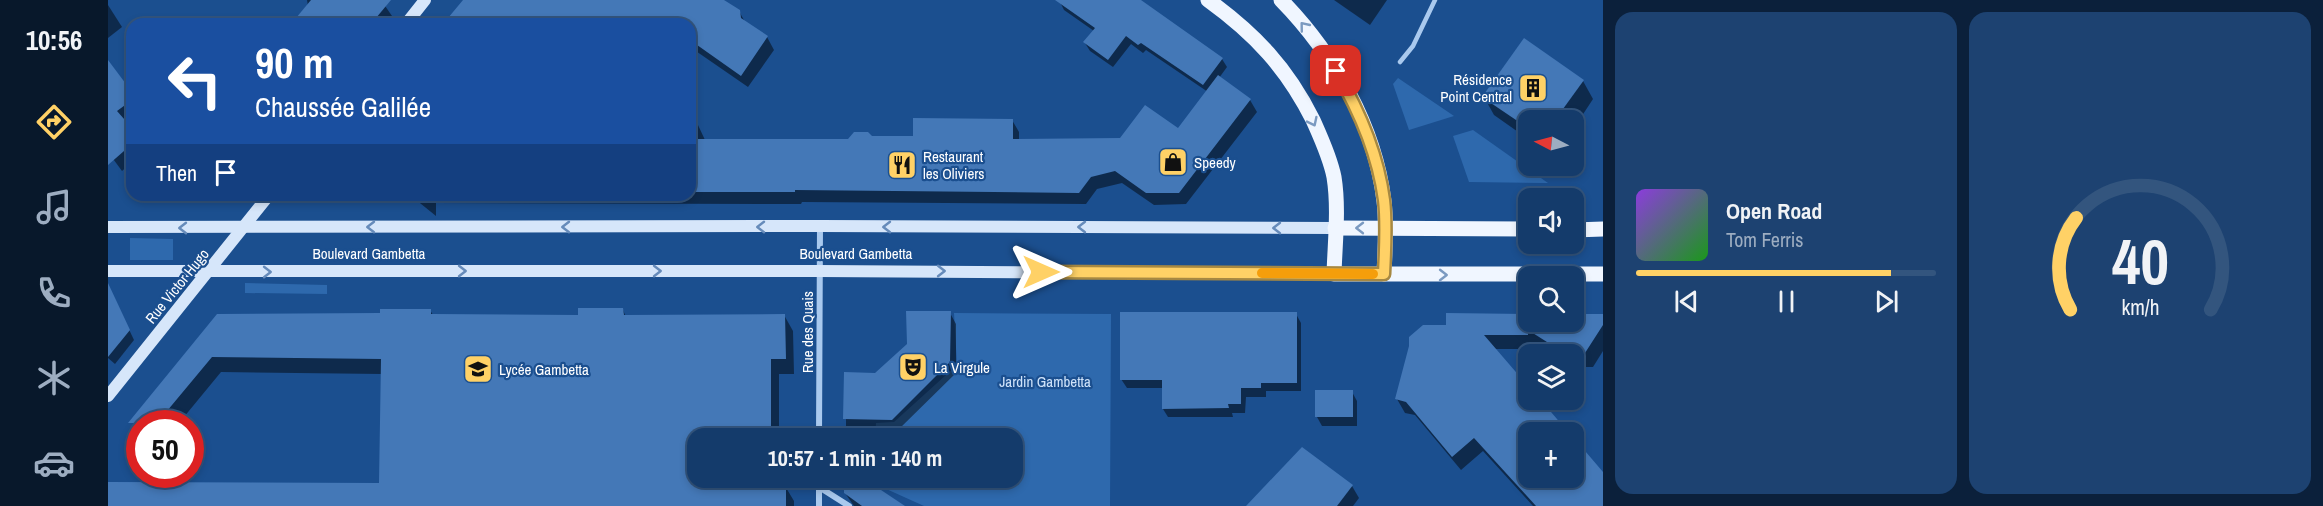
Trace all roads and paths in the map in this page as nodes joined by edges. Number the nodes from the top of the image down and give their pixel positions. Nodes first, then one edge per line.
1 (426, 0) edge
2 (1208, 0) edge
3 (1281, 0) edge
4 (1435, 0) edge
5 (411, 18) edge
6 (1400, 62) dead end
7 (264, 201) edge
8 (820, 226) junction
9 (108, 227) edge
10 (242, 228) junction
11 (1335, 228) junction
12 (1385, 228) junction
13 (1518, 229) edge
14 (1584, 230) edge
15 (1603, 230) edge
16 (819, 271) junction
17 (108, 272) edge
18 (208, 272) junction
19 (1334, 274) junction
20 (1384, 274) junction
21 (1603, 274) edge
22 (108, 396) edge
23 (819, 428) edge
24 (819, 488) edge
25 (821, 488) edge
26 (819, 506) edge
27 (849, 506) edge

1 - 5 main road
2 -> 11 main road
12 -> 3 main road
4 - 6 lane
7 - 10 main road, Rue Victor Hugo
8 -> 10 main road, Boulevard Gambetta
11 -> 8 main road, Boulevard Gambetta
8 - 16 street, Rue des Quais
10 -> 9 main road, Boulevard Gambetta
10 - 18 main road, Rue Victor Hugo
12 -> 11 main road, Boulevard Gambetta
11 - 19 main road
12 - 13 main road, Boulevard Gambetta
12 - 20 main road
14 - 15 main road
18 -> 16 main road, Boulevard Gambetta
16 -> 19 main road, Boulevard Gambetta
16 - 23 street, Rue des Quais
17 - 18 main road, Boulevard Gambetta
18 - 22 main road, Rue Victor Hugo
19 - 20 main road, Boulevard Gambetta
20 -> 21 main road, Boulevard Gambetta
24 - 26 street
25 - 27 street

